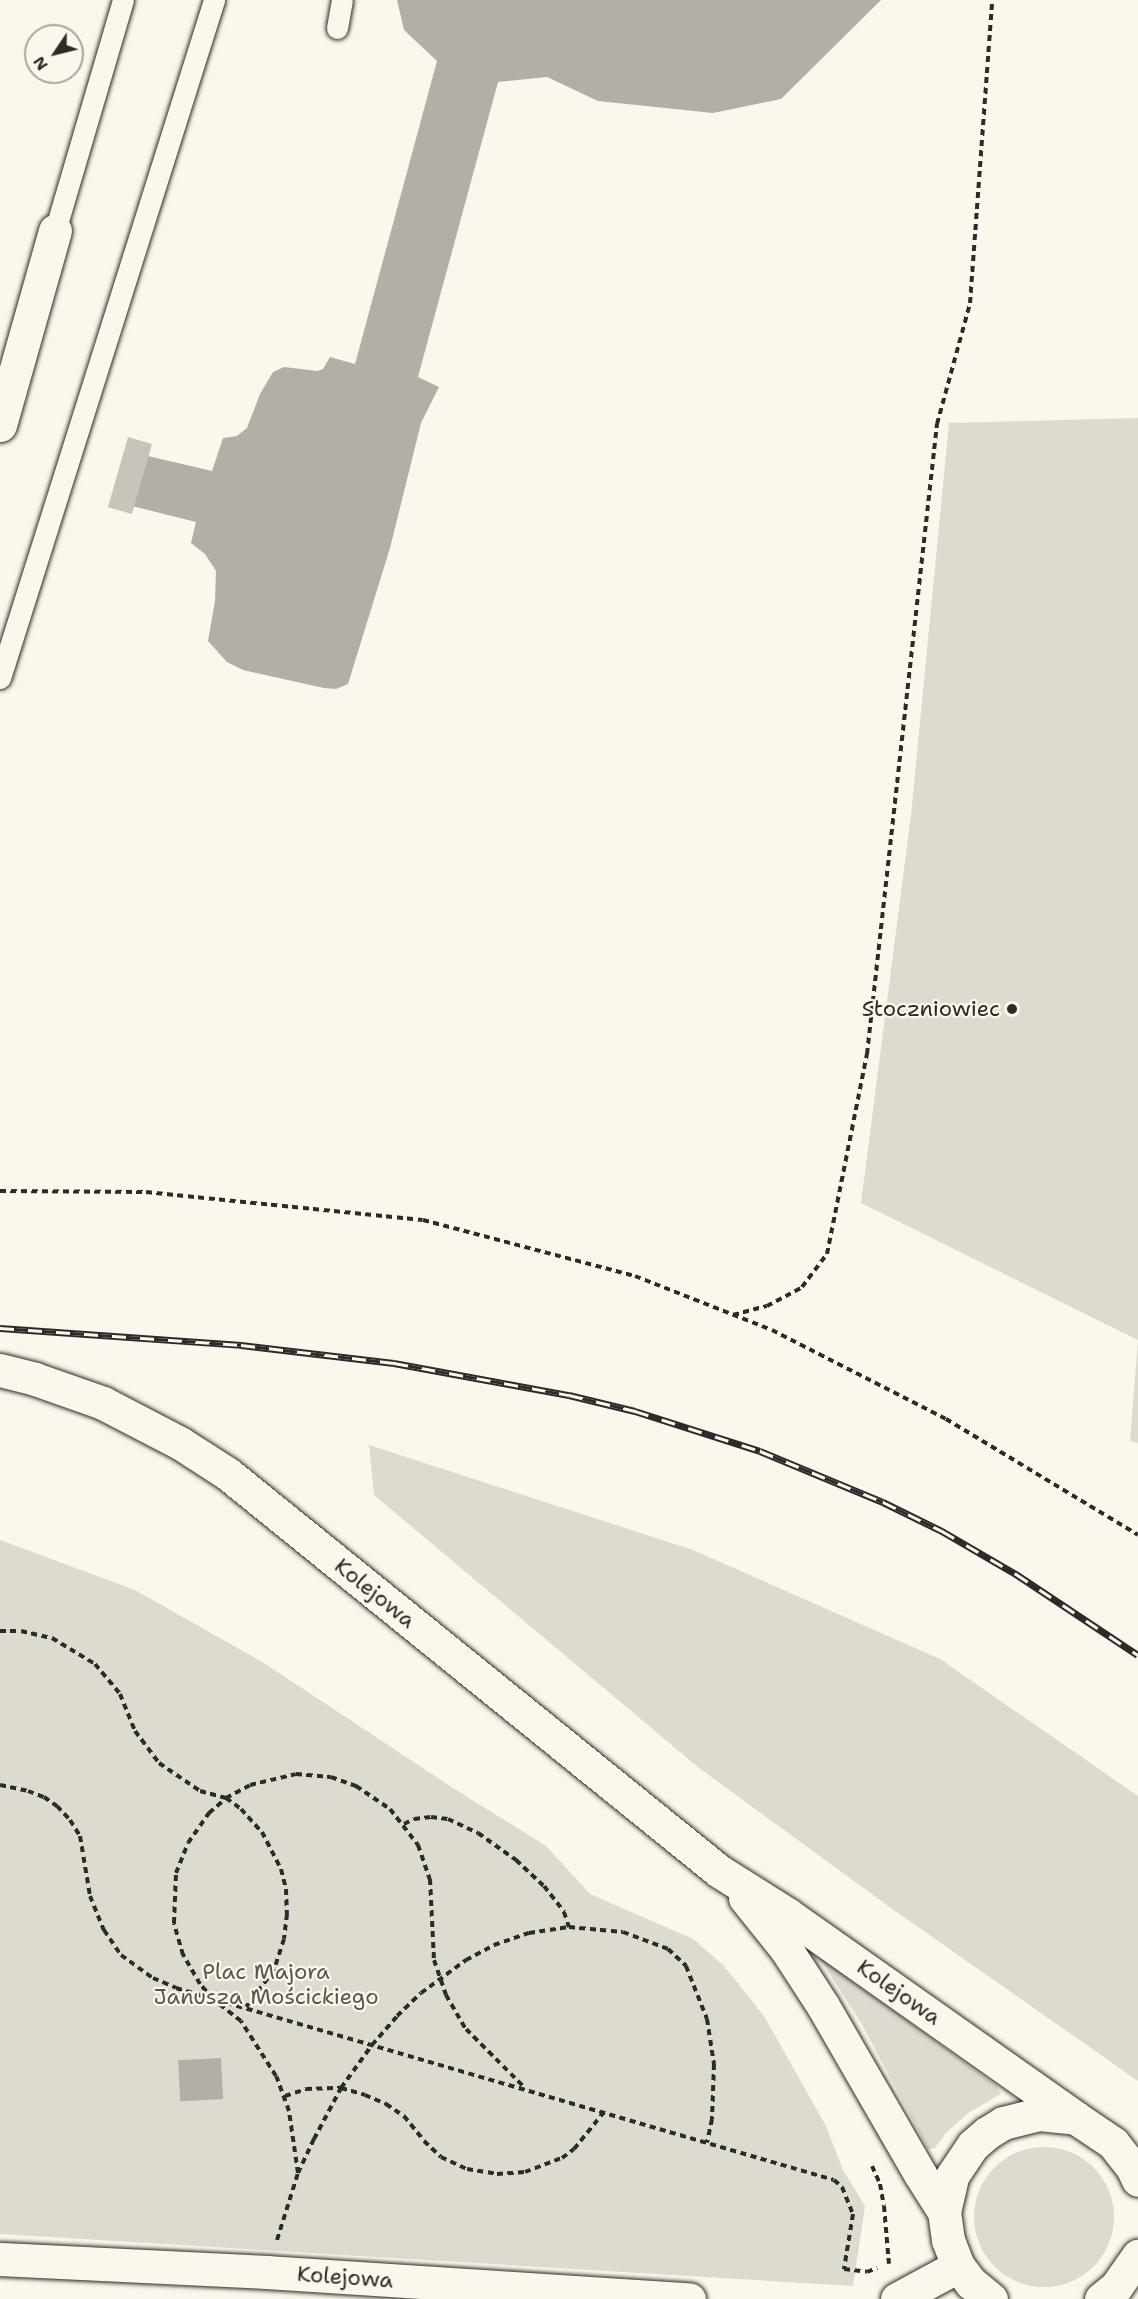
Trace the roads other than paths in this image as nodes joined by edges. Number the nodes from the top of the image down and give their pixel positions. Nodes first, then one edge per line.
1 (123, 0) edge
2 (214, 0) edge
3 (342, 0) edge
4 (337, 28) dead end
5 (55, 231) joint
6 (0, 425) edge
7 (0, 678) edge
8 (0, 1370) edge
9 (719, 1871) junction
10 (1076, 2118) junction
11 (1138, 2180) edge
12 (944, 2212) junction
13 (1138, 2256) edge
14 (0, 2259) edge
15 (958, 2266) junction
16 (989, 2298) edge
17 (689, 2299) edge
18 (897, 2299) edge
19 (1101, 2299) edge

1 - 5 lane
2 - 7 lane
3 - 4 lane
5 - 6 main road
8 - 9 main road, Kolejowa
9 - 10 main road, Kolejowa
9 - 12 main road, Kolejowa
10 - 11 main road, Kolejowa
10 - 12 main road
12 - 15 main road
13 - 19 main road
14 - 17 main road, Kolejowa
15 - 16 main road
15 - 18 main road

